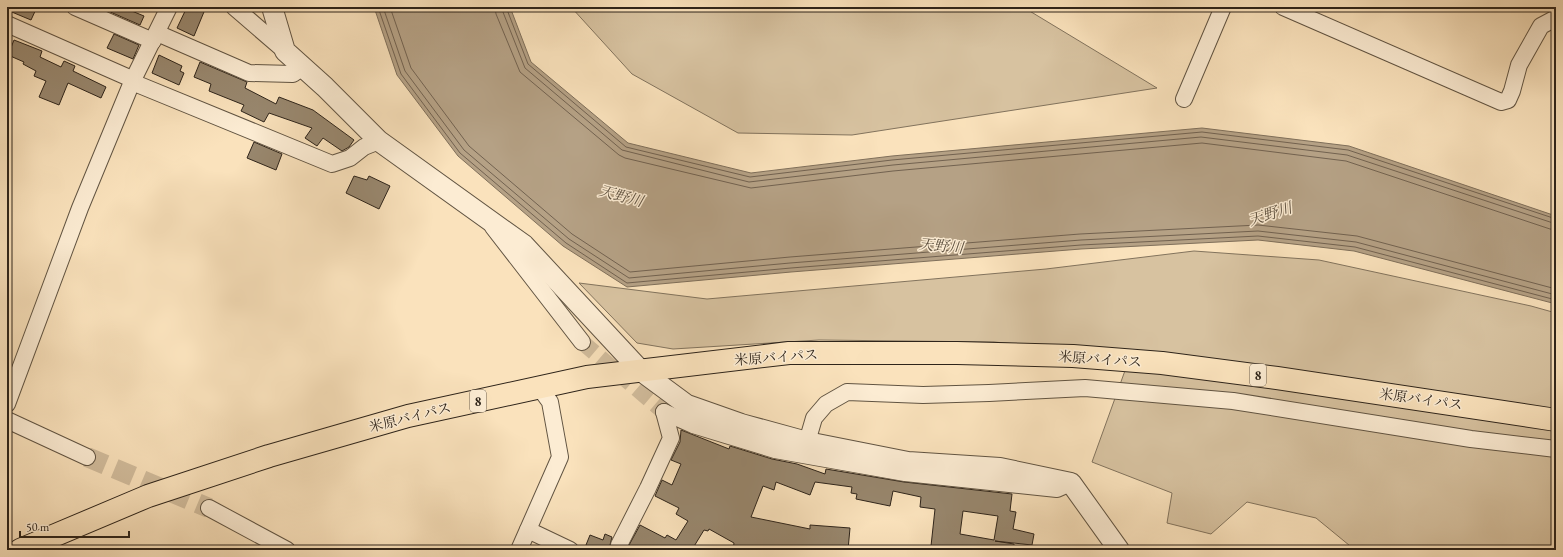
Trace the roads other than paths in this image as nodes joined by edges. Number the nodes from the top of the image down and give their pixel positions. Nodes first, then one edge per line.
1 (75, 7) edge
2 (169, 7) edge
3 (234, 7) edge
4 (272, 7) edge
5 (1223, 7) edge
6 (1283, 7) edge
7 (1556, 18) edge
8 (7, 24) edge
9 (155, 37) junction
10 (285, 51) junction
11 (302, 67) junction
12 (133, 81) junction
13 (1184, 99) dead end
14 (379, 141) junction
15 (485, 217) junction
16 (582, 342) tunnel mouth
17 (641, 371) junction
18 (539, 387) junction
19 (7, 404) edge
20 (7, 420) edge
21 (1556, 420) edge
22 (807, 442) junction
23 (1556, 449) edge
24 (87, 456) tunnel mouth
25 (1071, 483) junction
26 (209, 508) tunnel mouth
27 (528, 530) junction
28 (20, 550) edge
29 (287, 550) edge
30 (519, 550) edge
31 (570, 550) edge
32 (619, 550) edge
33 (1119, 550) edge

1 - 9 street
2 - 9 street
3 - 10 street
4 - 10 street
5 - 13 street
6 - 7 street
8 - 12 street
9 - 11 street
9 - 12 street
10 - 11 street
11 - 14 street
12 - 14 street
12 - 19 street
14 - 15 street
15 - 16 street
15 - 17 street
17 - 18 highway, 米原バイパス / 8
17 - 21 highway, 米原バイパス / 8
17 - 22 street
18 - 27 street
18 - 28 highway, 米原バイパス / 8
20 - 24 street
22 - 23 street
22 - 25 street
25 - 32 street
25 - 33 street
26 - 29 street
27 - 30 street
27 - 31 street

